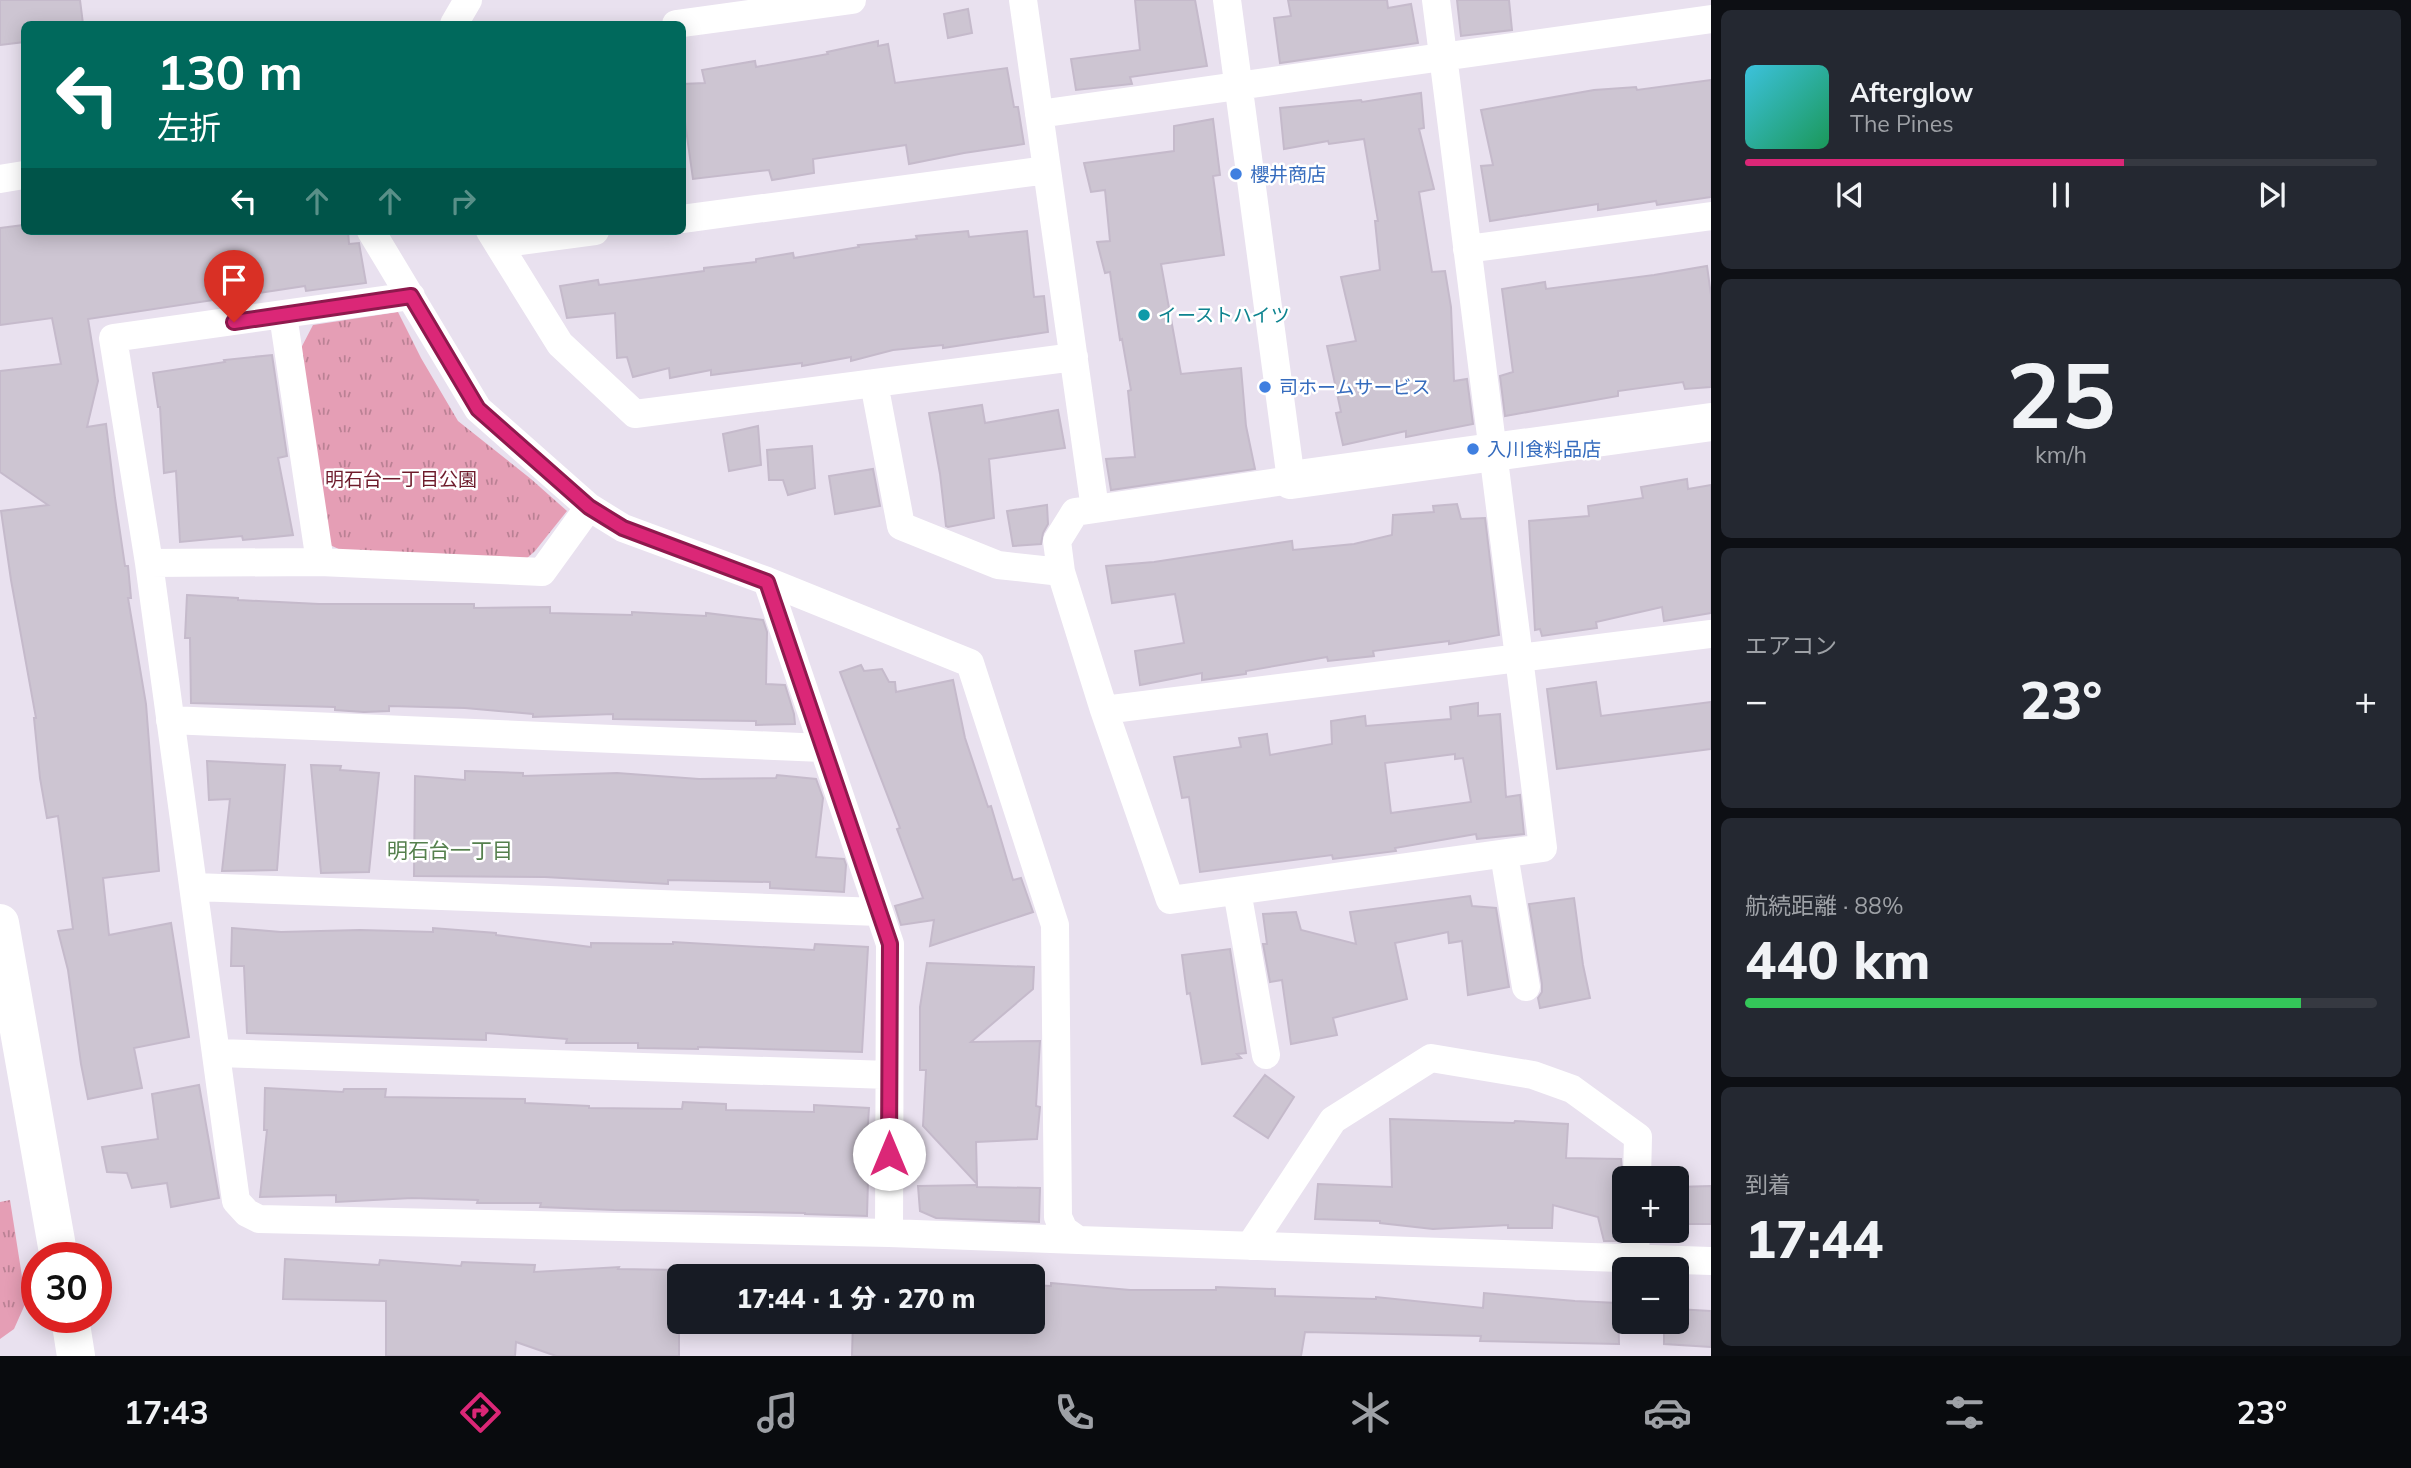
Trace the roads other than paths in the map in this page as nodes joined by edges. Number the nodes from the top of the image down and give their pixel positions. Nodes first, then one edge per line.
1 (468, 0) edge
2 (852, 0) edge
3 (1023, 0) edge
4 (1227, 0) edge
5 (1436, 0) edge
6 (1711, 19) edge
7 (456, 21) edge
8 (686, 23) edge
9 (1443, 56) junction
10 (1239, 85) junction
11 (1039, 114) junction
12 (1047, 170) junction
13 (21, 176) edge
14 (0, 179) edge
15 (1711, 216) edge
16 (686, 218) edge
17 (373, 235) edge
18 (537, 235) edge
19 (494, 238) edge
20 (1467, 249) junction
21 (411, 296) junction
22 (283, 316) junction
23 (1074, 357) junction
24 (874, 383) junction
25 (1711, 422) edge
26 (1493, 452) junction
27 (1291, 480) junction
28 (589, 507) junction
29 (1096, 509) junction
30 (320, 562) junction
31 (149, 563) junction
32 (1061, 572) junction
33 (767, 582) junction
34 (1711, 634) edge
35 (1519, 657) junction
36 (1104, 710) junction
37 (170, 720) junction
38 (823, 748) junction
39 (1504, 854) junction
40 (194, 887) junction
41 (1237, 891) junction
42 (879, 912) junction
43 (0, 923) edge
44 (1526, 987) dead end
45 (218, 1053) junction
46 (1266, 1055) dead end
47 (889, 1075) junction
48 (1638, 1166) edge
49 (889, 1233) junction
50 (1078, 1240) junction
51 (56, 1242) edge
52 (1250, 1246) junction
53 (1612, 1257) edge
54 (1689, 1260) edge
55 (1711, 1261) edge
56 (72, 1333) edge
57 (76, 1356) edge

1 - 7 street
2 - 8 street
3 - 11 street
4 - 10 street
5 - 9 street
6 - 9 street
9 - 10 street
9 - 20 street
10 - 11 street
10 - 27 street
11 - 12 street
12 - 16 street
12 - 23 street
13 - 14 street
15 - 20 street
17 - 21 street
18 - 19 street
19 - 24 street
20 - 26 street
21 - 22 street
21 - 28 street
22 - 30 street
22 - 31 street
23 - 24 street
23 - 29 street
24 - 32 street
25 - 26 street
26 - 27 street
26 - 35 street
27 - 29 street
28 - 30 street
28 - 33 street
29 - 32 street
30 - 31 street
31 - 37 street
32 - 36 street
33 - 38 street
33 - 50 street
34 - 35 street
35 - 36 street
35 - 39 street
36 - 41 street
37 - 38 street
37 - 40 street
38 - 42 street
39 - 41 street
39 - 44 street
40 - 42 street
40 - 45 street
41 - 46 street
42 - 47 street
43 - 51 street
45 - 47 street
45 - 49 street
47 - 49 street
48 - 52 street
49 - 50 street
50 - 52 street
52 - 53 street
54 - 55 street
56 - 57 street

